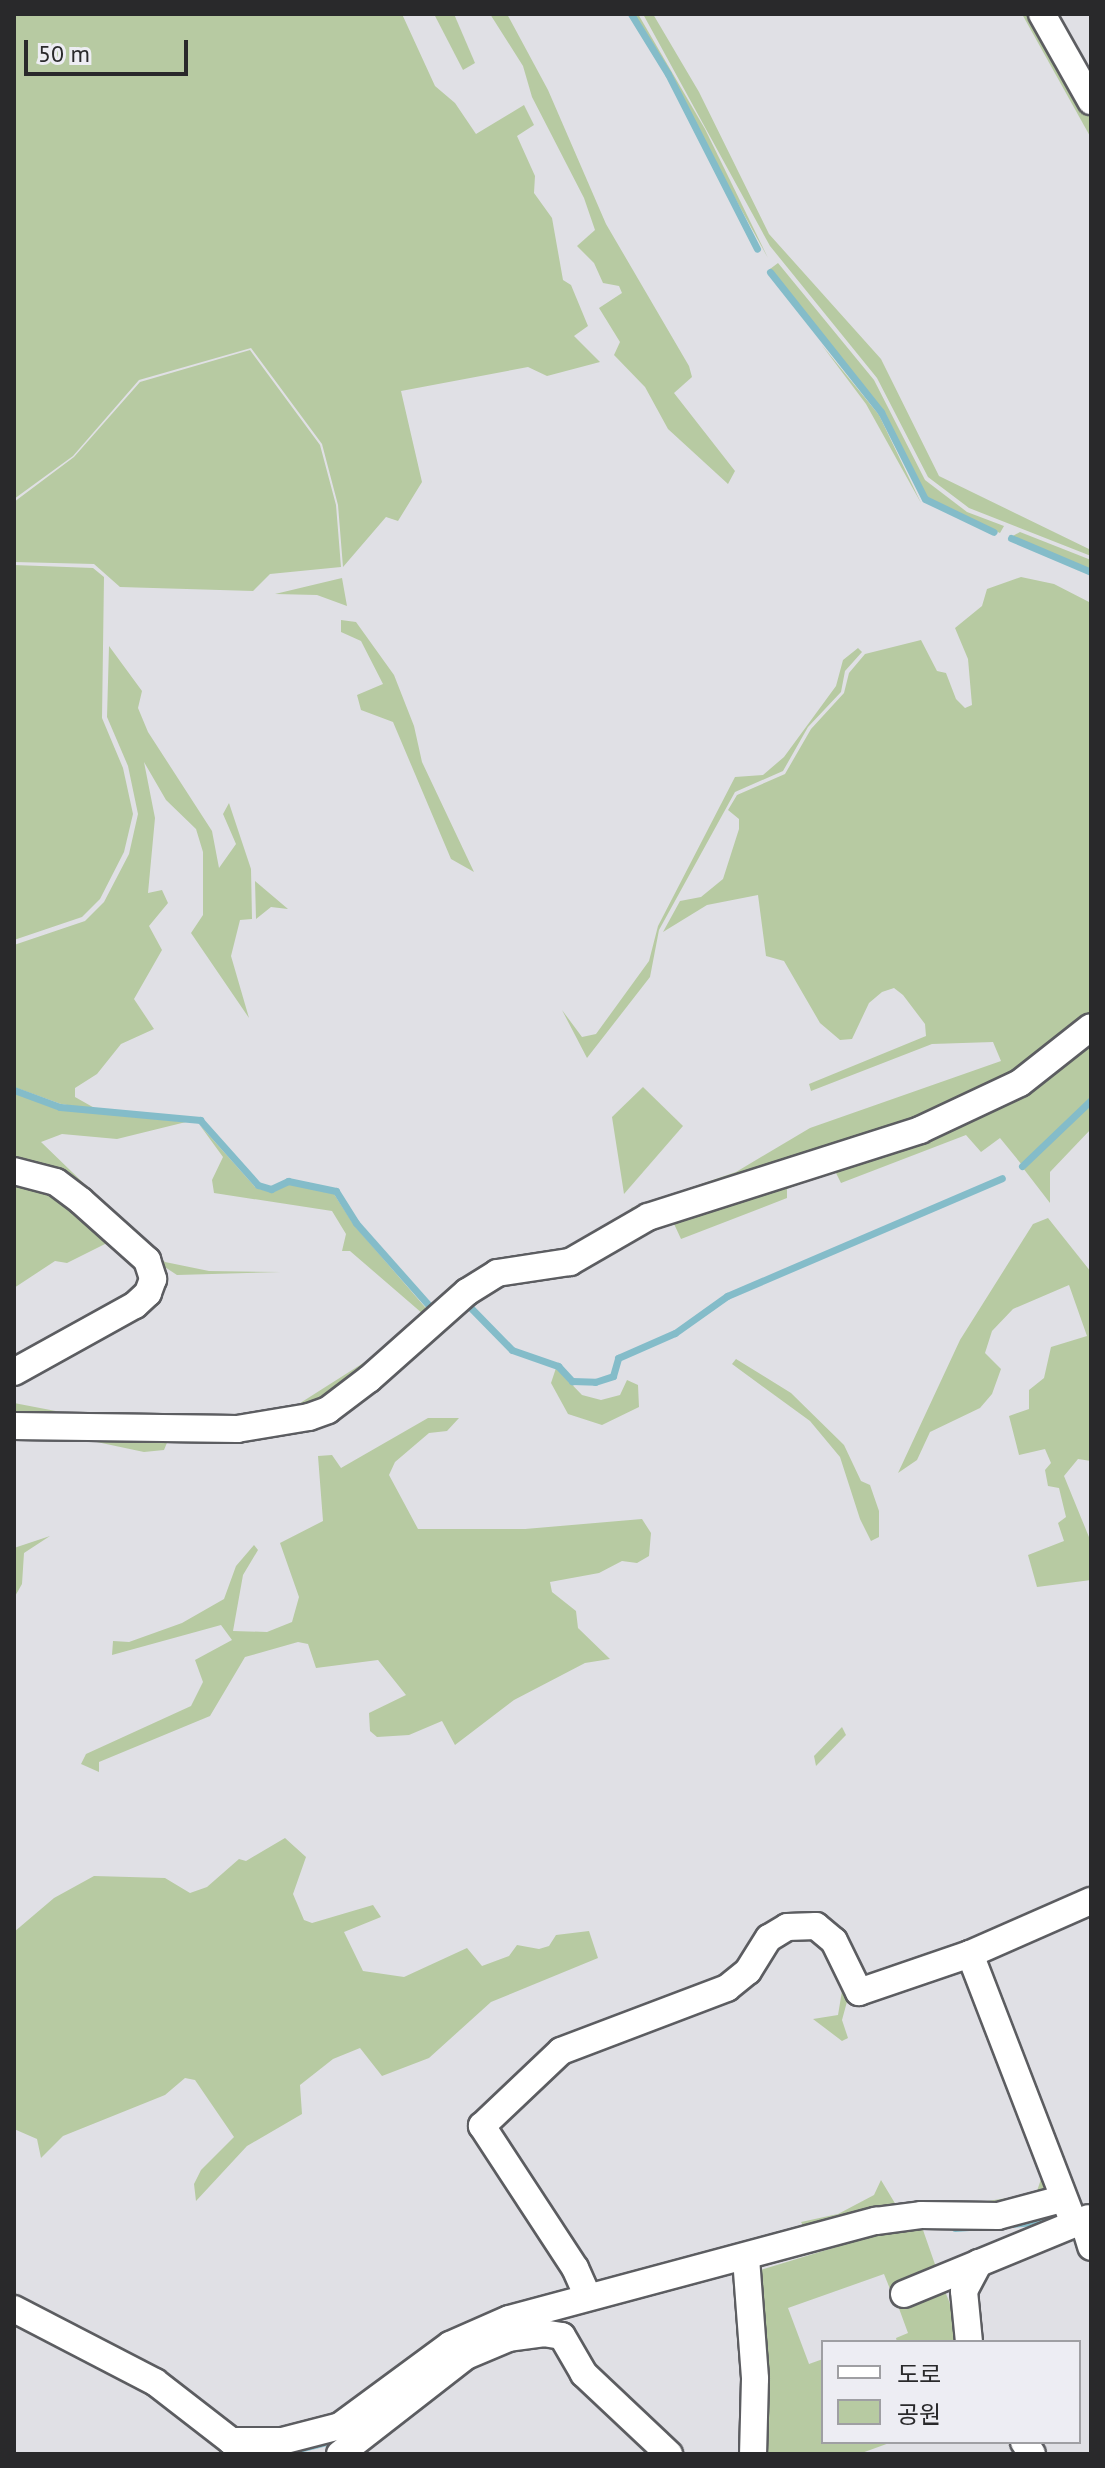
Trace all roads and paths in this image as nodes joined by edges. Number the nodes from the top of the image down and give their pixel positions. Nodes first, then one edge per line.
1 (1042, 14) edge
2 (1091, 101) edge
3 (1091, 1027) edge
4 (14, 1171) edge
5 (14, 1372) edge
6 (14, 1426) edge
7 (1091, 1901) edge
8 (970, 1954) junction
9 (1062, 2199) junction
10 (1083, 2220) edge
11 (1091, 2247) edge
12 (746, 2258) junction
13 (979, 2263) junction
14 (904, 2294) dead end
15 (588, 2297) junction
16 (14, 2309) edge
17 (969, 2340) edge
18 (340, 2454) edge
19 (669, 2454) edge
20 (753, 2454) edge

1 - 2 street
3 - 6 street
4 - 5 street
7 - 8 street
8 - 9 street
8 - 15 street
9 - 10 street
9 - 12 street
10 - 11 street
10 - 13 street
12 - 15 street
12 - 20 street
13 - 14 street
13 - 17 street
15 - 16 street
18 - 19 street

